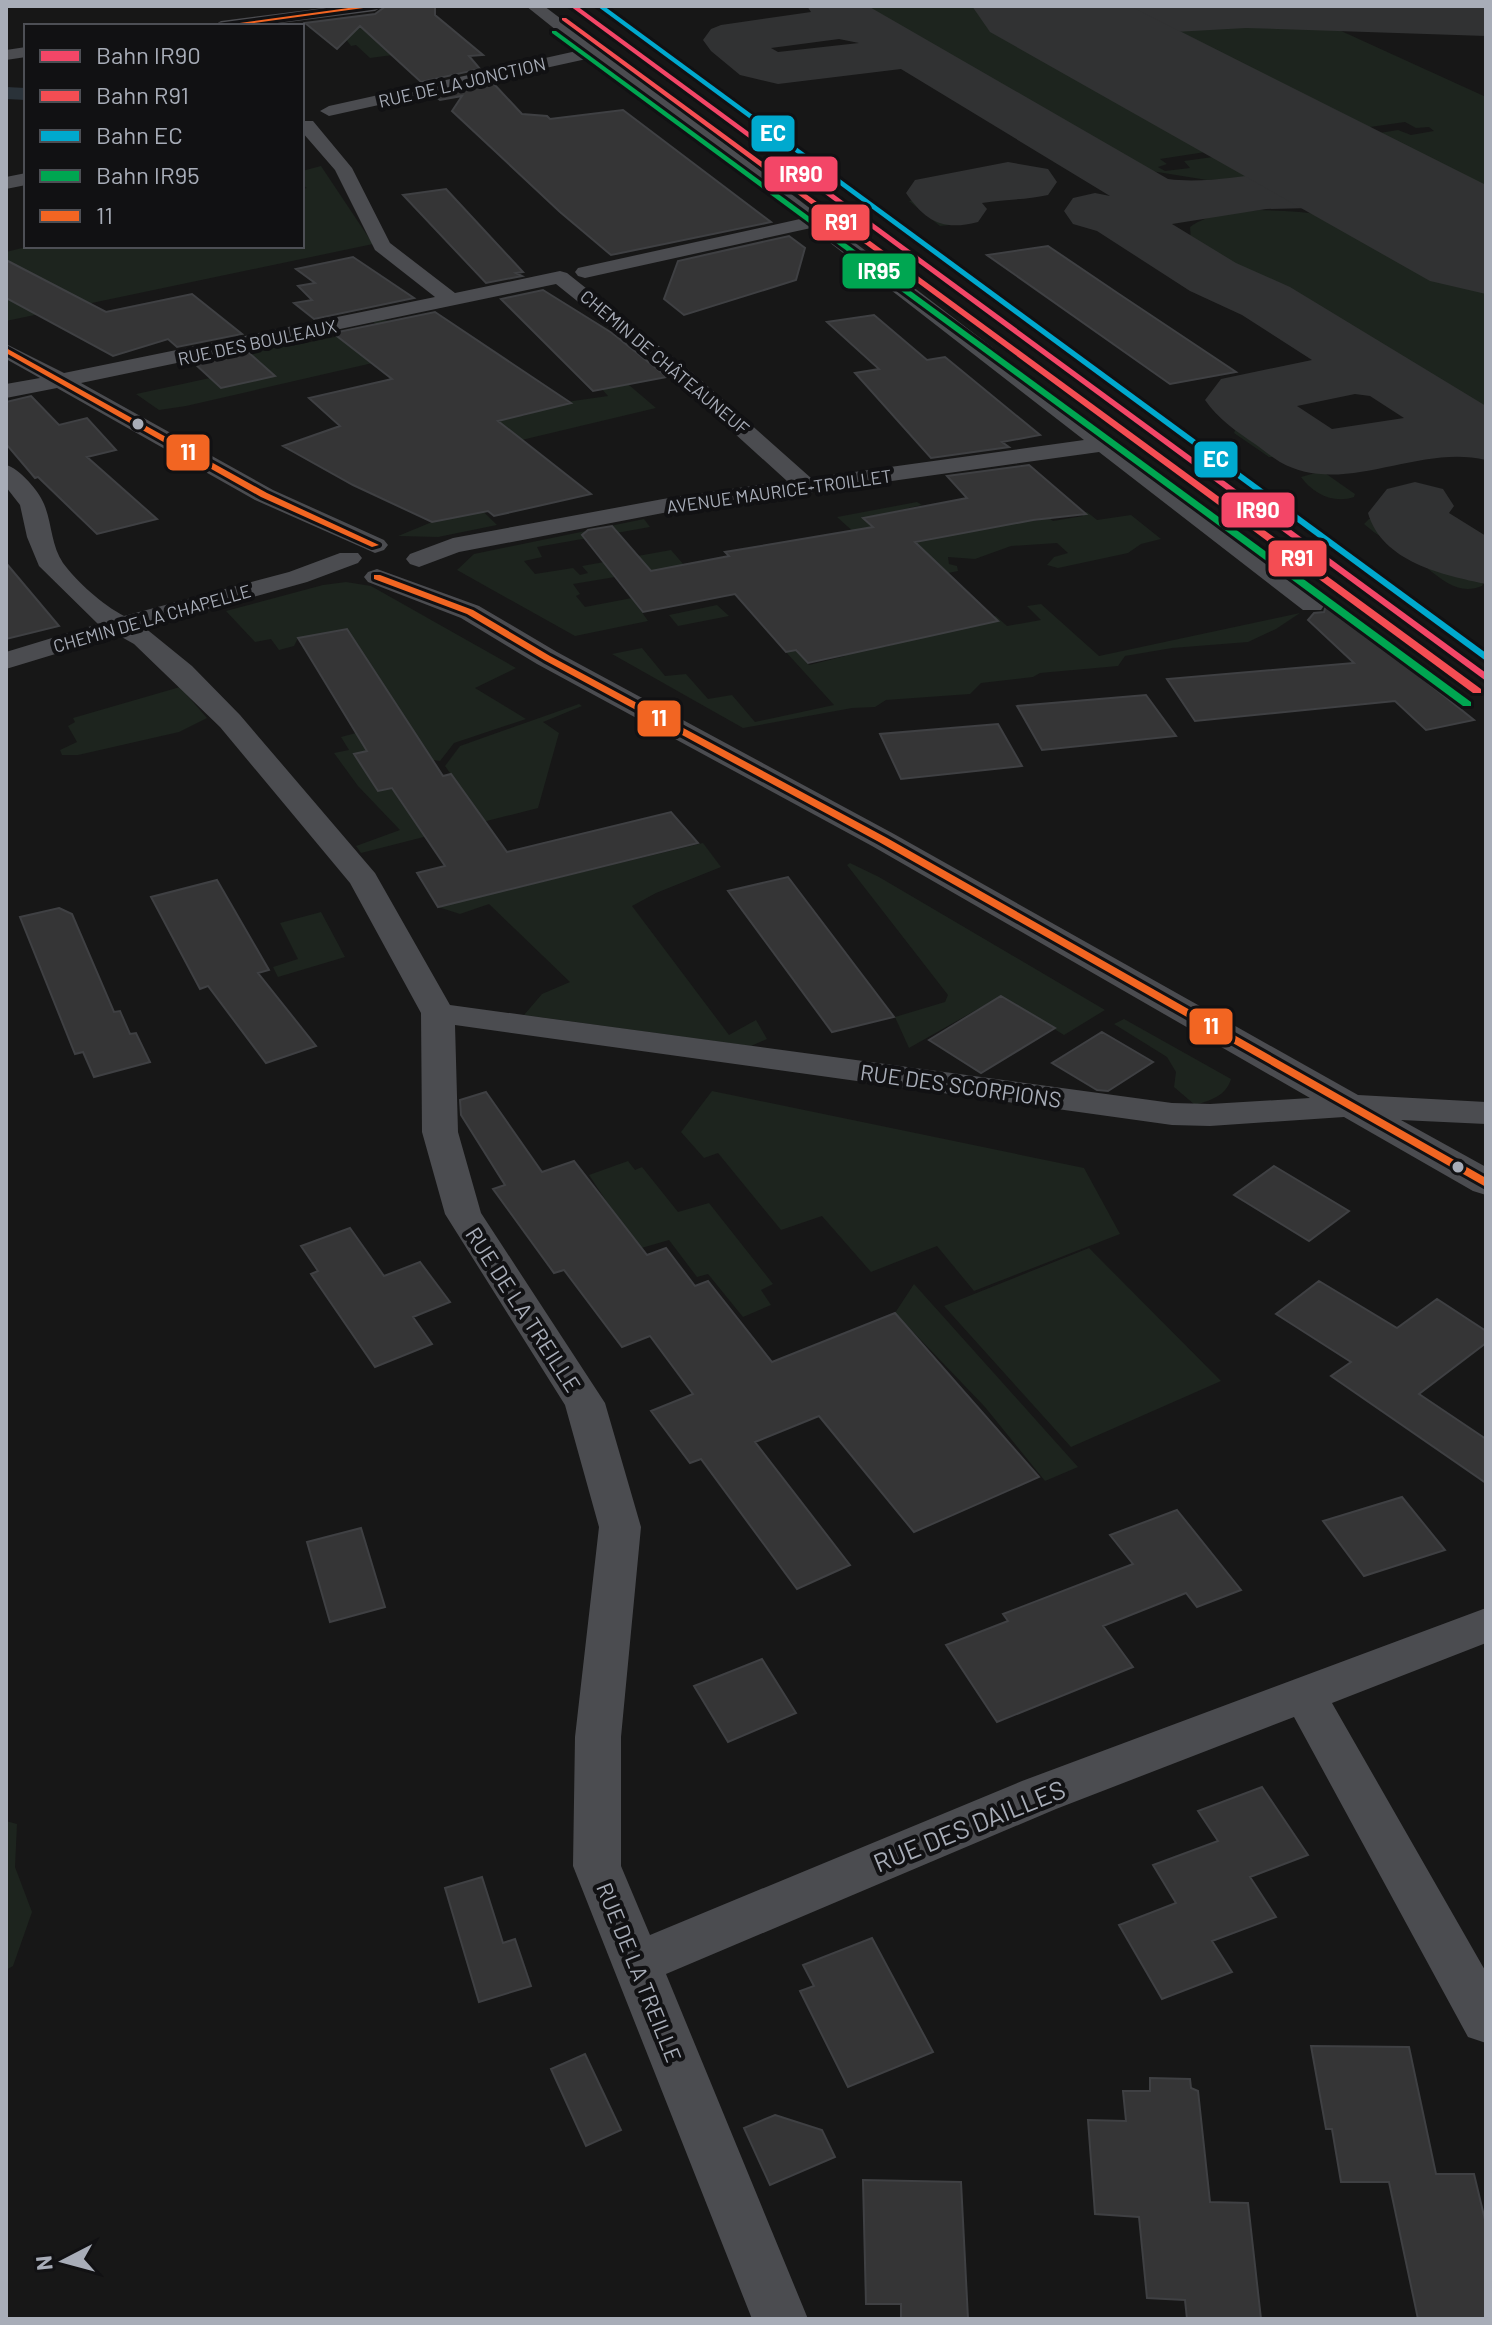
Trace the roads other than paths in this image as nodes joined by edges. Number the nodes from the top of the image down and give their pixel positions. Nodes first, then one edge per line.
1 (212, 6) edge
2 (375, 6) edge
3 (534, 6) edge
4 (225, 24) edge
5 (234, 24) edge
6 (595, 52) junction
7 (304, 119) edge
8 (814, 222) junction
9 (619, 287) dead end
10 (453, 301) junction
11 (6, 350) edge
12 (60, 381) junction
13 (6, 391) edge
14 (1106, 444) junction
15 (6, 472) edge
16 (807, 487) junction
17 (414, 556) junction
18 (362, 562) junction
19 (1312, 604) dead end
20 (470, 612) junction
21 (119, 626) junction
22 (6, 661) edge
23 (438, 1013) junction
24 (1350, 1106) junction
25 (1486, 1113) edge
26 (1486, 1183) edge
27 (1486, 1625) edge
28 (1304, 1694) junction
29 (637, 1963) junction
30 (1486, 2020) edge
31 (780, 2319) edge

1 - 4 street
2 - 5 street
3 - 6 street
6 - 7 street, RUE DE LA JONCTION
6 - 8 street
7 - 10 street
8 - 9 street, CHEMIN DE CHÂTEAUNEUF
8 - 14 street
10 - 12 street, RUE DES BOULEAUX
10 - 16 street, CHEMIN DE CHÂTEAUNEUF
11 - 12 street
12 - 13 street
12 - 18 street
14 - 16 street, AVENUE MAURICE-TROILLET
14 - 19 street
15 - 21 street, RUE DE LA TREILLE
16 - 17 street, AVENUE MAURICE-TROILLET
17 - 18 street, AVENUE MAURICE-TROILLET
17 - 20 street
18 - 20 street
18 - 21 street, CHEMIN DE LA CHAPELLE
20 - 24 street
21 - 22 street, CHEMIN DE LA CHAPELLE
21 - 23 street, RUE DE LA TREILLE
23 - 24 street, RUE DES SCORPIONS
23 - 29 street, RUE DE LA TREILLE
24 - 25 street, RUE DES SCORPIONS
24 - 26 street
27 - 28 street, RUE DES DAILLES
28 - 29 street, RUE DES DAILLES
28 - 30 street
29 - 31 street, RUE DE LA TREILLE

